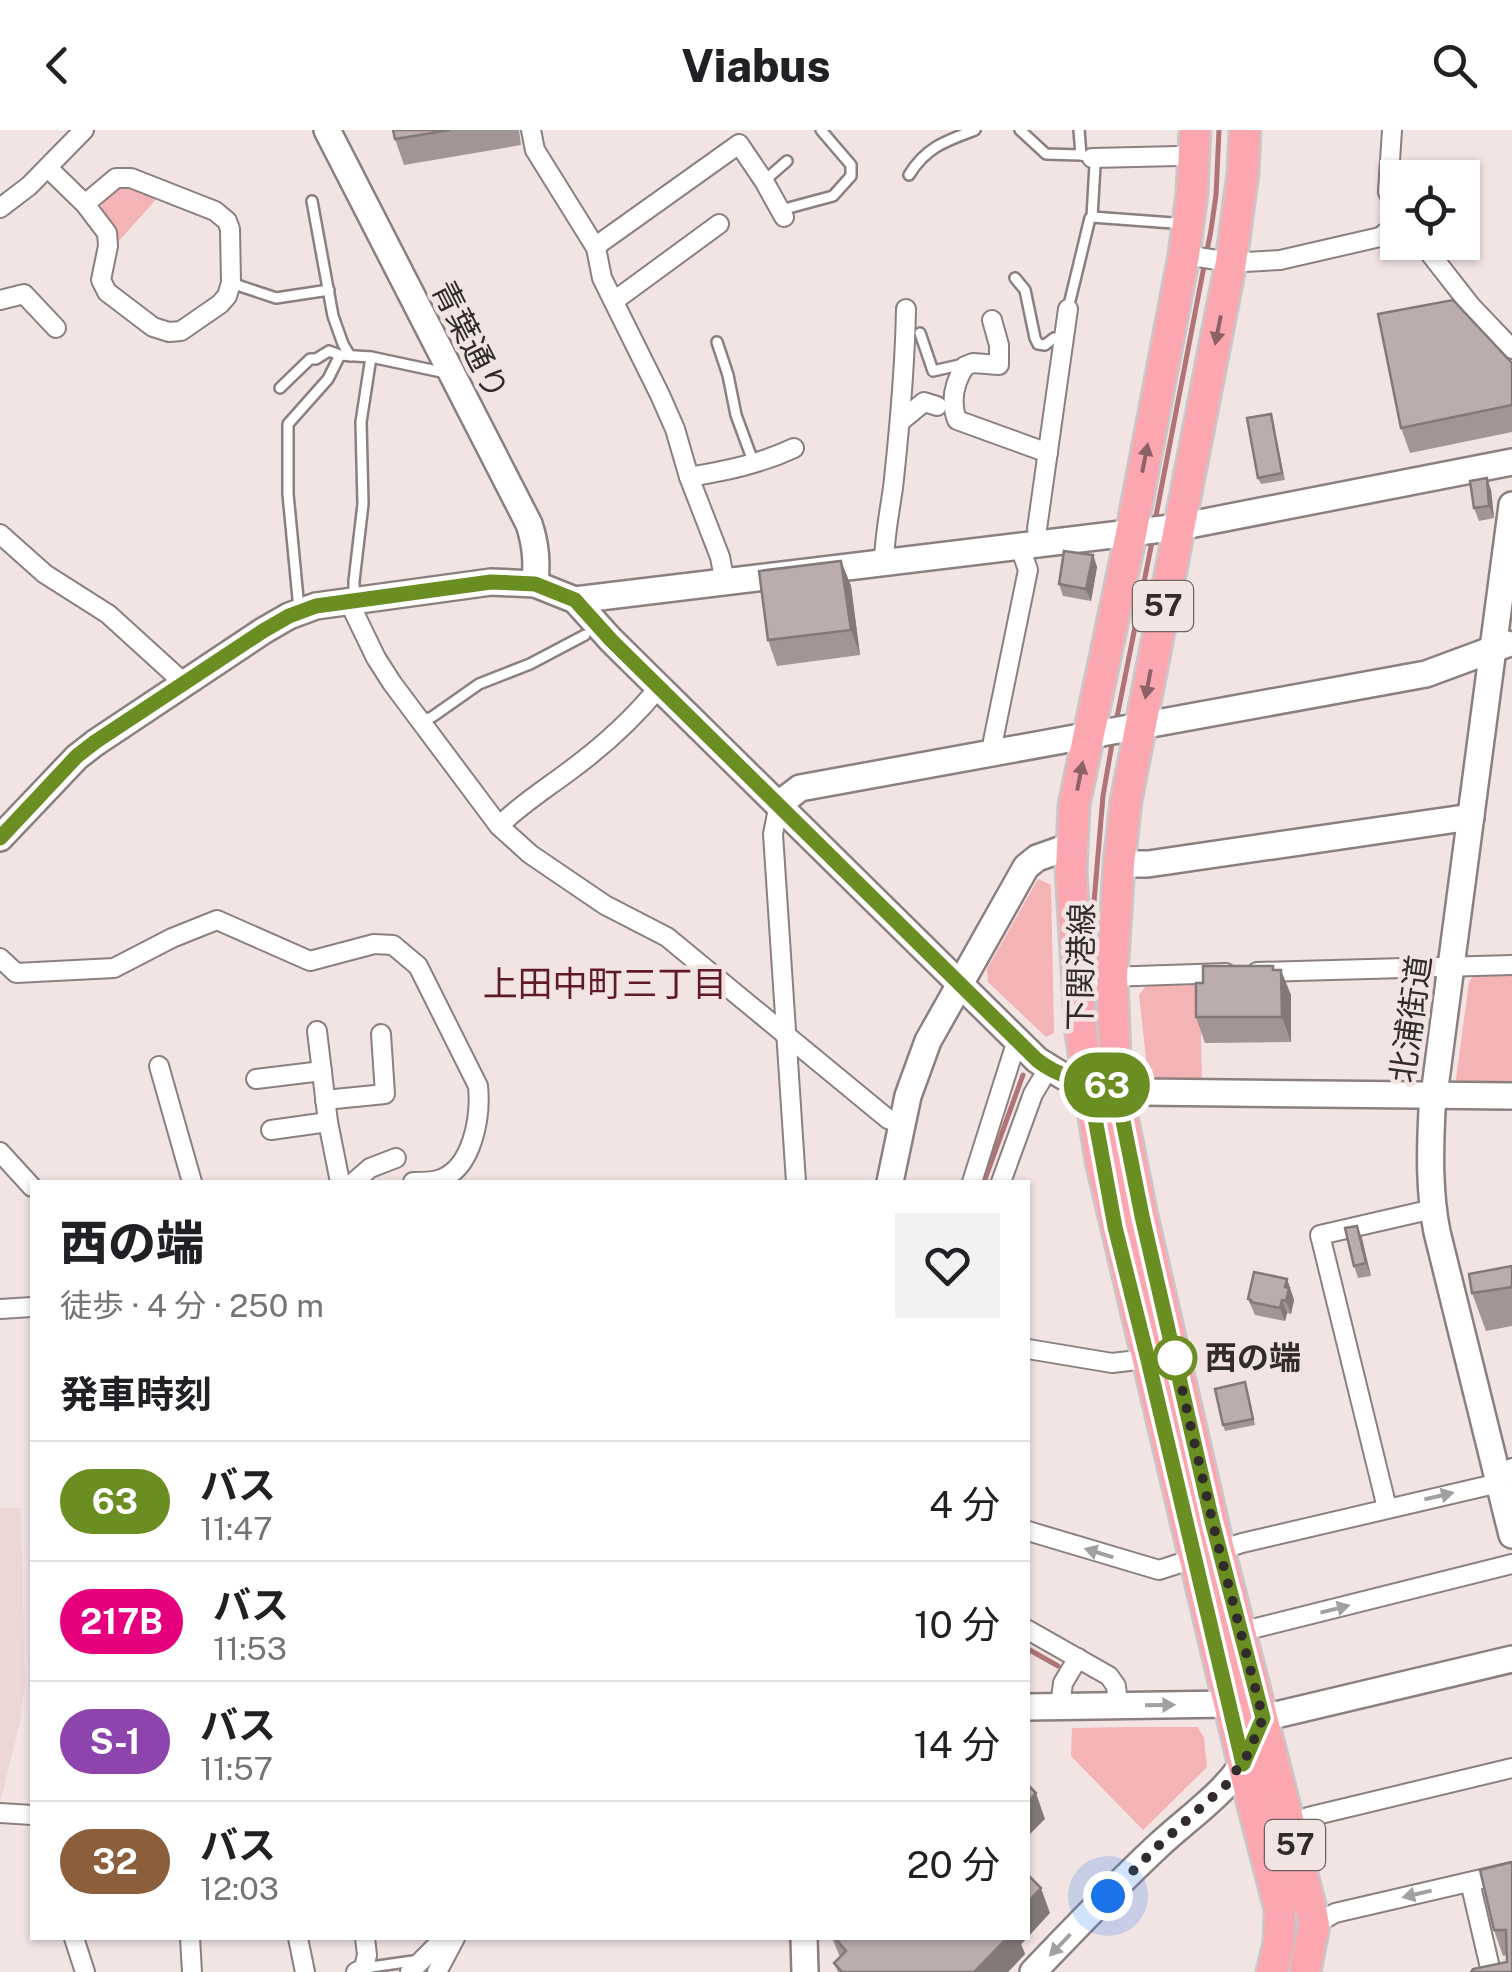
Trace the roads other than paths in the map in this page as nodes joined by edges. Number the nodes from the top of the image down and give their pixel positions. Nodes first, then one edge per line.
1 (84, 130) edge
2 (327, 130) edge
3 (724, 130) edge
4 (822, 130) edge
5 (975, 130) edge
6 (1020, 130) edge
7 (1080, 130) edge
8 (1244, 130) edge
9 (1392, 130) edge
10 (535, 135) edge
11 (1187, 143) edge
12 (732, 148) junction
13 (1087, 156) junction
14 (1390, 160) edge
15 (787, 161) dead end
16 (48, 168) junction
17 (909, 175) dead end
18 (764, 181) junction
19 (312, 201) dead end
20 (85, 204) junction
21 (0, 208) edge
22 (782, 213) joint
23 (1092, 217) junction
24 (1174, 223) dead end
25 (718, 224) dead end
26 (1380, 237) edge
27 (596, 246) junction
28 (1190, 256) junction
29 (1435, 260) edge
30 (1231, 262) junction
31 (1016, 278) dead end
32 (232, 283) junction
33 (329, 290) junction
34 (0, 300) edge
35 (614, 301) junction
36 (906, 309) dead end
37 (1068, 310) joint
38 (992, 320) dead end
39 (56, 328) dead end
40 (920, 333) dead end
41 (1064, 338) junction
42 (717, 342) dead end
43 (1512, 349) edge
44 (345, 355) junction
45 (372, 357) junction
46 (968, 364) junction
47 (451, 374) junction
48 (280, 388) dead end
49 (937, 406) dead end
50 (900, 421) junction
51 (794, 448) dead end
52 (1048, 453) junction
53 (1510, 463) edge
54 (754, 464) junction
55 (689, 477) junction
56 (1512, 492) edge
57 (1512, 505) edge
58 (1154, 530) junction
59 (0, 534) edge
60 (1029, 538) junction
61 (884, 564) junction
62 (725, 583) junction
63 (535, 584) junction
64 (575, 600) junction
65 (351, 602) junction
66 (299, 612) junction
67 (585, 635) dead end
68 (1503, 646) edge
69 (185, 684) junction
70 (660, 686) junction
71 (421, 721) junction
72 (1135, 727) junction
73 (1094, 733) junction
74 (993, 753) junction
75 (779, 804) junction
76 (1471, 817) junction
77 (499, 826) junction
78 (0, 838) edge
79 (1071, 846) junction
80 (1119, 864) junction
81 (0, 958) edge
82 (1512, 966) edge
83 (1452, 967) junction
84 (1112, 976) junction
85 (1077, 978) junction
86 (960, 985) junction
87 (317, 1031) dead end
88 (381, 1034) dead end
89 (786, 1035) junction
90 (1017, 1040) junction
91 (159, 1066) dead end
92 (1048, 1068) junction
93 (322, 1071) junction
94 (256, 1079) dead end
95 (1102, 1084) junction
96 (1434, 1096) junction
97 (1512, 1096) edge
98 (326, 1100) junction
99 (328, 1122) junction
100 (901, 1124) junction
101 (271, 1130) dead end
102 (0, 1152) edge
103 (396, 1158) dead end
104 (191, 1180) edge
105 (340, 1180) edge
106 (356, 1180) edge
107 (432, 1180) edge
108 (796, 1180) edge
109 (890, 1180) edge
110 (973, 1180) edge
111 (1002, 1180) edge
112 (30, 1185) edge
113 (1433, 1209) junction
114 (30, 1307) edge
115 (0, 1308) edge
116 (1030, 1349) edge
117 (1161, 1357) junction
118 (1506, 1476) edge
119 (1387, 1508) junction
120 (1030, 1533) edge
121 (1512, 1535) edge
122 (1207, 1554) junction
123 (1512, 1564) edge
124 (1030, 1631) edge
125 (1240, 1632) junction
126 (1078, 1658) junction
127 (1512, 1659) edge
128 (1229, 1704) junction
129 (1060, 1706) junction
130 (1118, 1706) junction
131 (1030, 1707) edge
132 (1263, 1718) junction
133 (1243, 1764) junction
134 (1512, 1768) edge
135 (0, 1813) edge
136 (30, 1815) edge
137 (1308, 1817) dead end
138 (1512, 1872) edge
139 (1470, 1882) junction
140 (1314, 1926) junction
141 (75, 1940) edge
142 (190, 1940) edge
143 (298, 1940) edge
144 (365, 1940) edge
145 (443, 1940) edge
146 (454, 1940) edge
147 (804, 1940) edge
148 (1311, 1964) edge
149 (423, 1968) edge
150 (360, 1970) edge
151 (85, 1972) edge
152 (192, 1972) edge
153 (306, 1972) edge
154 (805, 1972) edge
155 (1033, 1972) edge
156 (1272, 1972) edge
157 (1490, 1972) edge

1 - 16 street
2 - 47 street, 青葉通り
3 - 12 street
4 - 22 lane
5 - 17 lane
6 - 13 lane
7 - 13 lane
8 - 30 main road, 下関港線 / 57
9 - 14 street
10 - 27 street
11 - 13 street
11 - 28 main road, 下関港線 / 57
12 - 18 street
12 - 27 street
13 - 23 lane
15 - 18 lane
16 - 20 street
16 - 21 street
18 - 22 street
19 - 33 lane
20 - 32 street
20 - 32 street
23 - 24 lane
23 - 37 lane
25 - 35 street
26 - 30 street
27 - 35 street
28 - 30 street
58 -> 28 main road, 下関港線 / 57
29 - 43 street
30 -> 58 main road, 下関港線 / 57
31 - 41 lane
32 - 33 lane
33 - 44 lane
34 - 39 street
35 - 55 street
36 - 50 street
37 - 41 street
38 - 46 street
40 - 46 lane
41 - 52 street
42 - 54 lane
44 - 45 lane
44 - 48 lane
44 - 66 lane
45 - 47 lane
45 - 65 lane
46 - 52 street
47 - 63 street, 青葉通り
49 - 50 street
50 - 61 street
51 - 54 street
52 - 60 street
53 - 56 street
53 - 58 street
54 - 55 street
55 - 62 street
57 - 68 street, 北浦街道
58 - 60 street
58 -> 72 main road, 下関港線 / 57
58 - 73 main road, 下関港線 / 57
59 - 69 street
60 - 61 street
60 - 74 street
61 - 62 street
62 - 64 street
63 - 64 street
63 - 65 street
64 - 70 street
65 - 66 street
65 - 71 street
66 - 69 street
67 - 71 lane
68 - 72 street
68 - 76 street, 北浦街道
69 - 78 street
70 - 75 street
70 - 77 street
71 - 77 street
72 - 73 street
72 - 80 main road, 下関港線 / 57
73 - 74 street
79 -> 73 main road, 下関港線 / 57
74 - 75 street
75 - 86 street
75 - 89 street
76 - 80 street
76 - 83 street, 北浦街道
77 - 89 street
79 - 85 main road, 下関港線 / 57
79 - 86 street
80 - 84 main road, 下関港線 / 57
81 - 107 street
82 - 83 street
83 - 84 street
83 - 96 street, 北浦街道
84 - 85 street
84 - 95 main road, 下関港線 / 57
85 - 95 main road, 下関港線 / 57
86 - 90 street
86 - 100 street
87 - 93 street
88 - 98 street
89 - 100 street
89 - 108 street
90 - 92 street
90 - 110 street
91 - 104 street
92 - 95 street
92 - 111 street
93 - 94 street
93 - 98 street
95 - 96 street
95 - 117 main road, 下関港線 / 57
96 - 97 street
96 - 113 street, 北浦街道
98 - 99 street
99 - 101 street
99 - 105 street
100 - 109 street
102 - 112 street
103 - 106 street
113 - 118 street, 北浦街道
113 - 119 street
114 - 115 street
116 - 117 street
117 - 122 main road, 下関港線 / 57
119 -> 118 street
118 - 121 street, 北浦街道
119 - 122 street
122 -> 120 street
122 - 125 main road, 下関港線 / 57
122 - 128 main road, 下関港線 / 57
125 -> 123 street
124 - 126 street
125 - 132 main road, 下関港線 / 57
126 - 129 street
126 - 130 street
127 - 132 street
130 -> 128 street
128 - 132 street
128 - 133 main road, 下関港線 / 57
129 - 130 street
129 - 131 street
132 - 133 street
132 - 140 main road, 下関港線 / 57
133 -> 155 street
133 - 156 main road, 下関港線 / 57
134 - 137 street
135 - 136 street
138 - 139 street
139 -> 140 street
139 - 157 street
140 - 148 main road, 下関港線 / 57
141 - 151 street
142 - 152 street
143 - 153 street
144 - 150 street
145 - 149 street
146 - 149 street
147 - 154 street
149 - 150 lane

